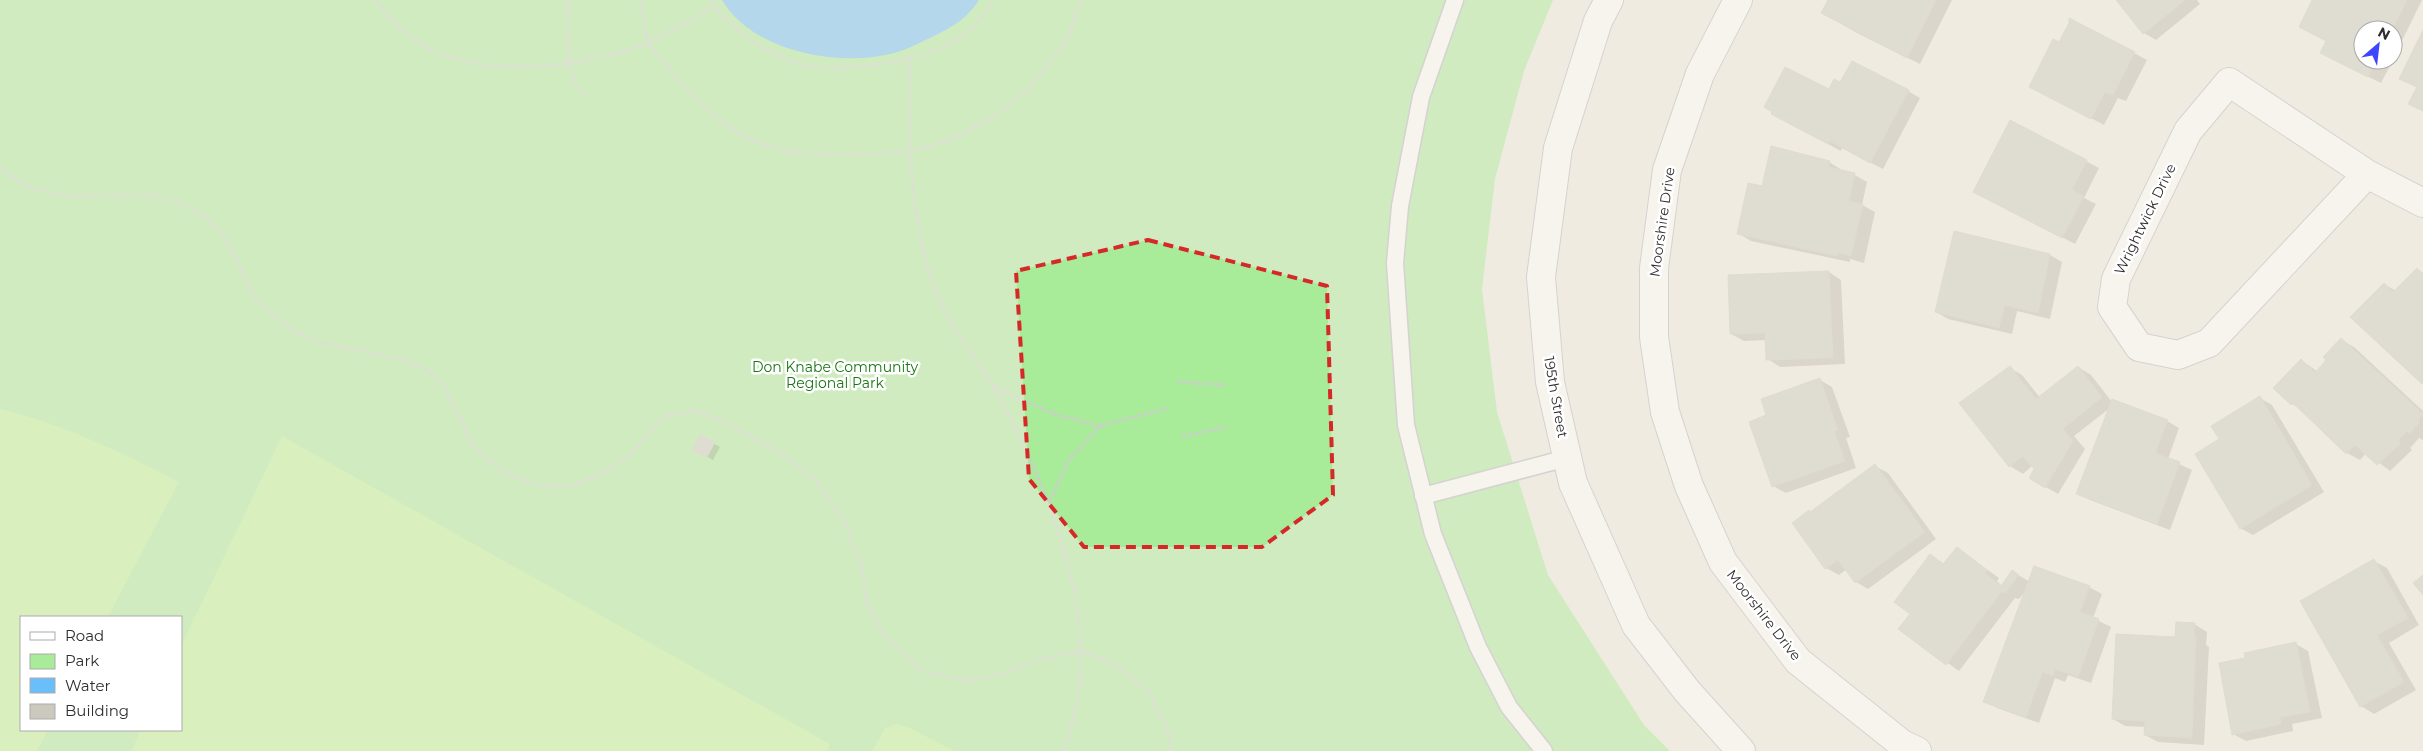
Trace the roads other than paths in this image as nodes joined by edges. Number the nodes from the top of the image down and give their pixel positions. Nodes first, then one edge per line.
1 (1455, 0) edge
2 (1609, 0) edge
3 (1738, 0) edge
4 (2367, 174) junction
5 (2423, 203) edge
6 (1567, 458) junction
7 (1424, 496) junction
8 (1544, 751) edge
9 (1741, 751) edge
10 (1917, 751) edge

1 - 7 lane
2 - 6 street, 195th Street
3 - 10 street, Moorshire Drive
4 - 4 street, Wrightwick Drive
4 - 5 street, Wrightwick Drive
6 - 7 lane
6 - 9 street, 195th Street
7 - 8 lane

